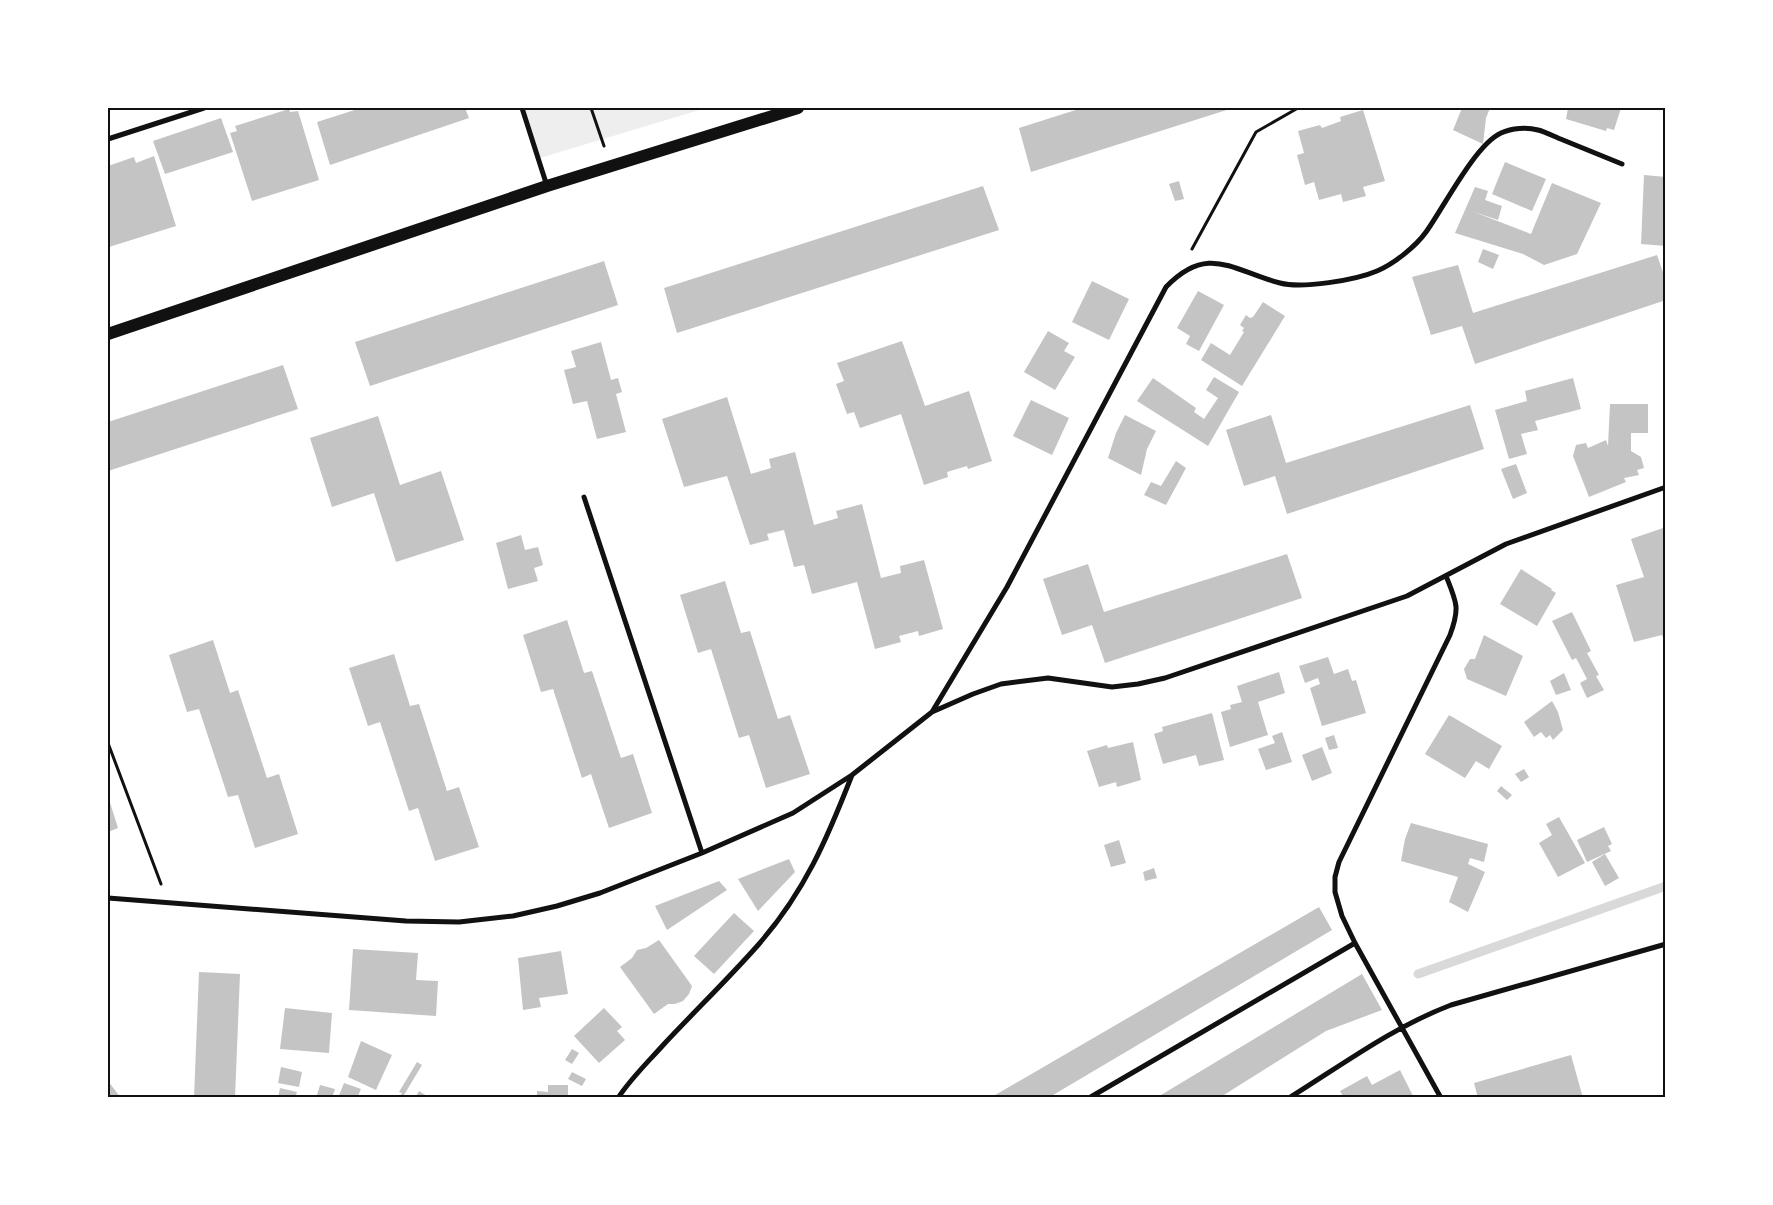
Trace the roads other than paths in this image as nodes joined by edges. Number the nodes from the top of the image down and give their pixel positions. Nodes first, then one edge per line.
1 (204, 108) edge
2 (522, 108) edge
3 (798, 108) edge
4 (108, 139) edge
5 (1622, 164) dead end
6 (547, 186) junction
7 (108, 334) edge
8 (1666, 487) edge
9 (584, 498) dead end
10 (1446, 576) junction
11 (932, 712) junction
12 (852, 775) junction
13 (702, 854) junction
14 (108, 898) edge
15 (1355, 943) junction
16 (1666, 944) edge
17 (1403, 1027) junction
18 (618, 1098) edge
19 (1089, 1098) edge
20 (1289, 1098) edge
21 (1441, 1098) edge

1 - 4 street
2 - 6 street
3 - 6 main road
5 - 11 street
6 - 7 main road
8 - 10 street
9 - 13 street
10 - 11 street
10 - 15 street
11 - 12 street
12 - 13 street
12 - 18 street
13 - 14 street
15 - 17 street
15 - 19 street
16 - 17 street
17 - 20 street
17 - 21 street

